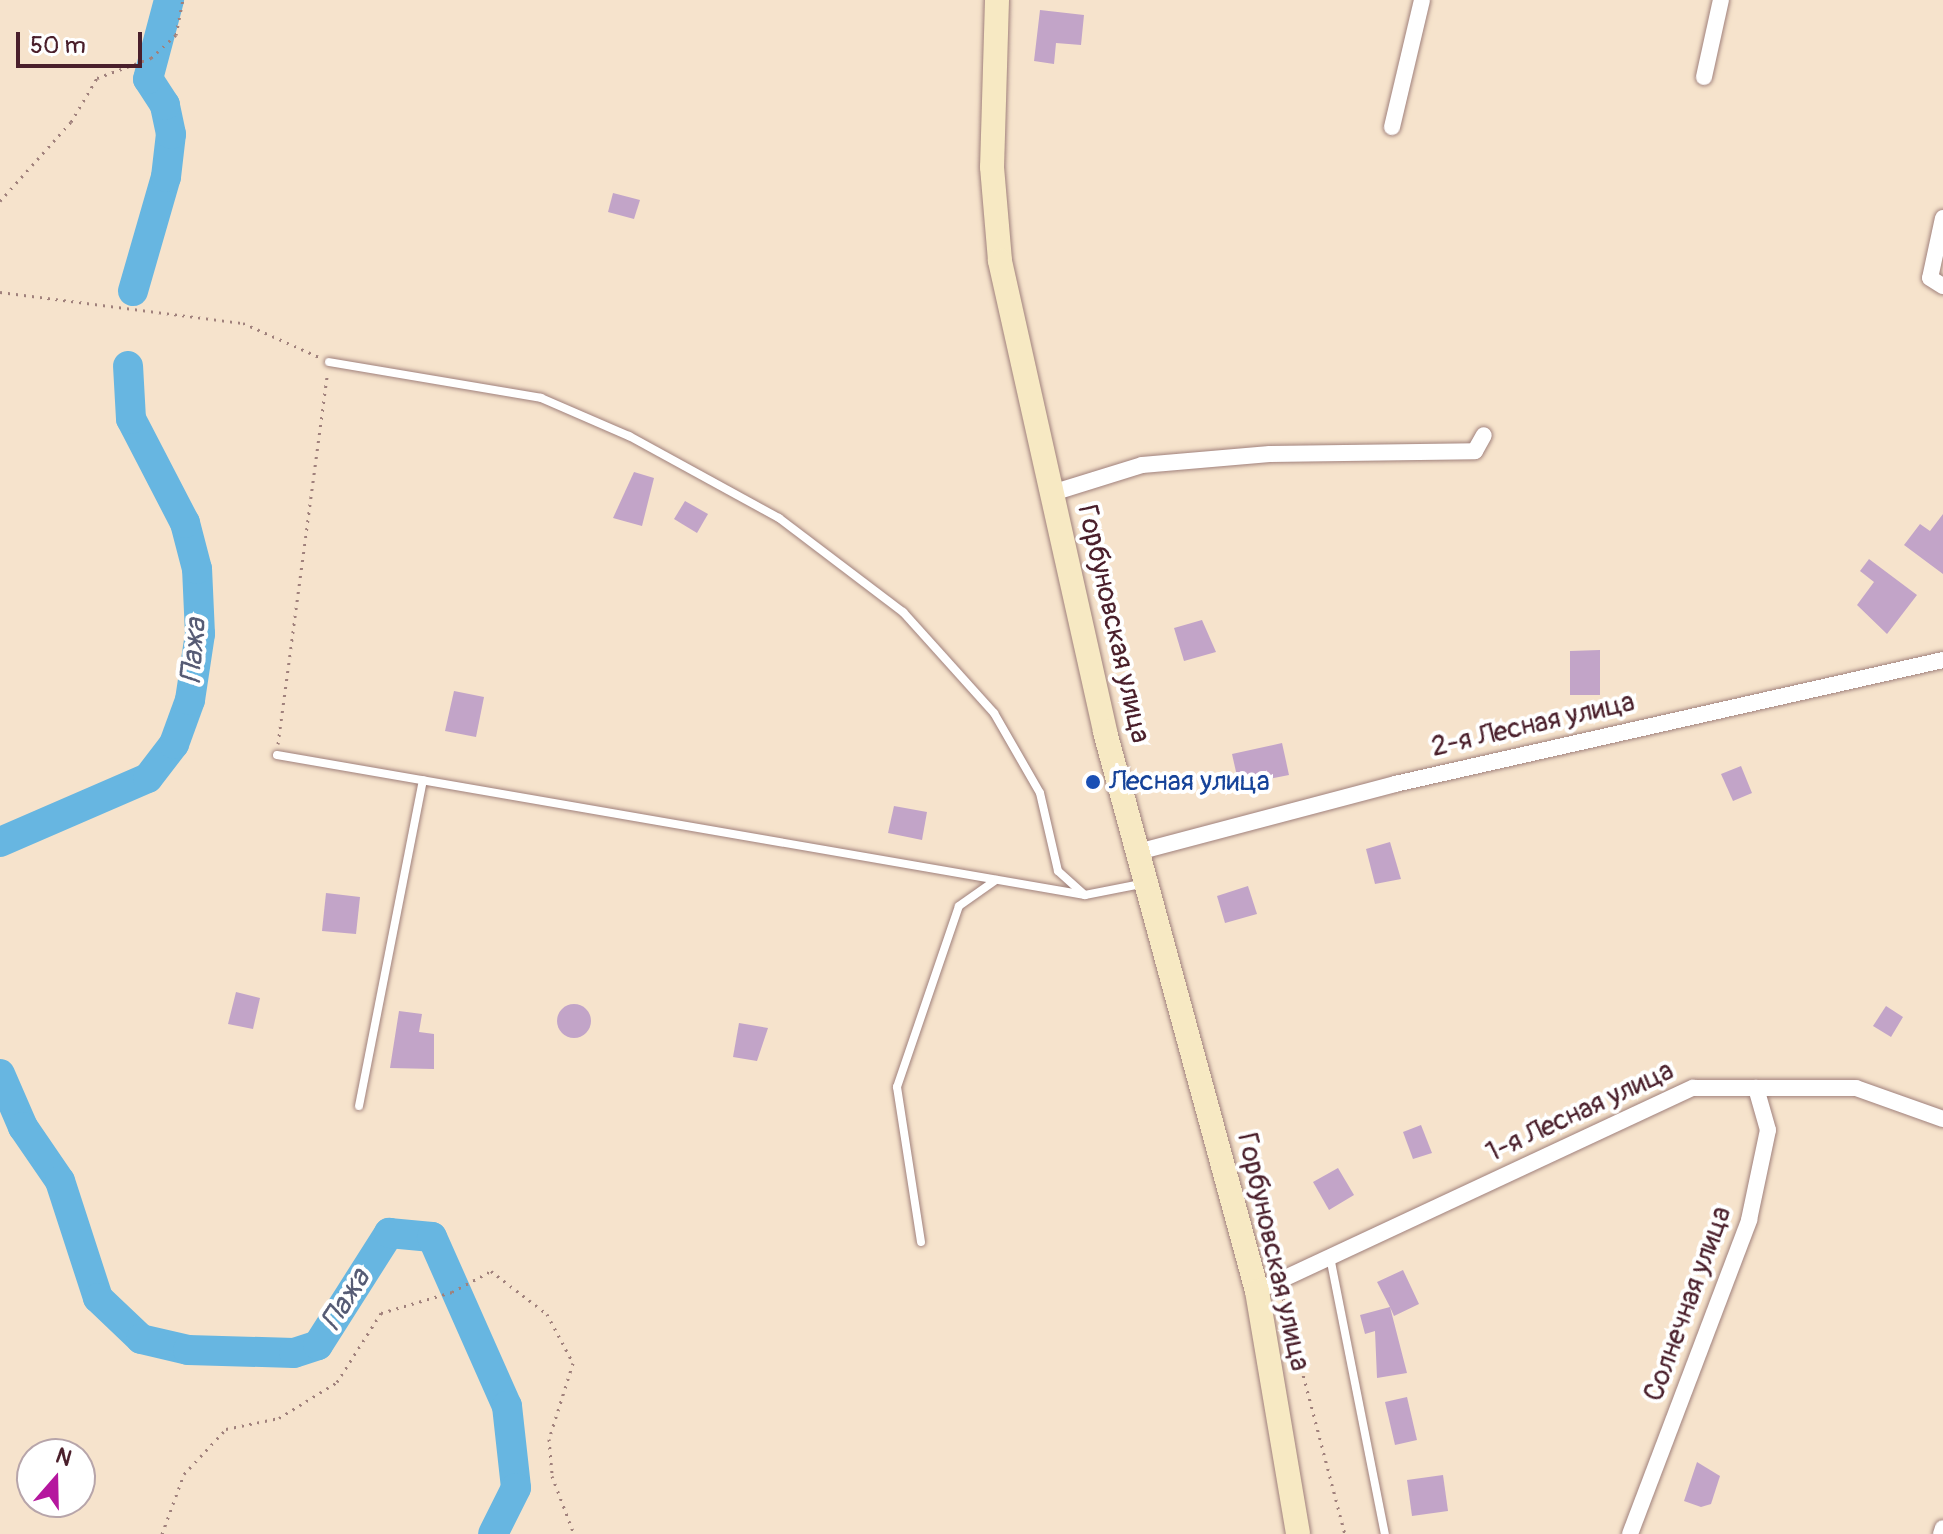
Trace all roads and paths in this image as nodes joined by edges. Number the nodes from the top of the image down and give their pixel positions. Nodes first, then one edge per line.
1 (183, 0) edge
2 (997, 0) edge
3 (1422, 0) edge
4 (1721, 0) edge
5 (1704, 77) dead end
6 (1392, 127) dead end
7 (0, 201) edge
8 (1943, 218) edge
9 (1943, 286) edge
10 (0, 292) edge
11 (329, 362) junction
12 (1484, 435) dead end
13 (1052, 493) junction
14 (1943, 660) edge
15 (277, 755) joint
16 (423, 780) junction
17 (1138, 852) junction
18 (996, 880) junction
19 (1146, 882) junction
20 (1085, 895) junction
21 (1756, 1088) junction
22 (359, 1106) dead end
23 (1943, 1119) edge
24 (921, 1242) dead end
25 (1330, 1257) junction
26 (1267, 1287) junction
27 (1943, 1528) edge
28 (162, 1534) edge
29 (574, 1534) edge
30 (1298, 1534) edge
31 (1345, 1534) edge
32 (1385, 1534) edge
33 (1630, 1534) edge
34 (1941, 1534) edge

1 - 7 path
2 - 13 main road, Горбуновская улица
3 - 6 street
4 - 5 street
8 - 9 street
10 - 11 path
11 - 15 path
11 - 20 lane
12 - 13 street
13 - 17 main road, Горбуновская улица
14 - 17 street, 2-я Лесная улица
15 - 16 lane
16 - 18 lane
16 - 22 lane
17 - 19 main road, Горбуновская улица
18 - 20 lane
18 - 24 lane
19 - 20 lane
19 - 26 main road, Горбуновская улица
21 - 23 street, 1-я Лесная улица
21 - 25 street, 1-я Лесная улица
21 - 33 street, Солнечная улица
25 - 26 street, 1-я Лесная улица
25 - 32 lane
26 - 30 main road, Горбуновская улица
26 - 31 path
27 - 34 street
28 - 29 path

